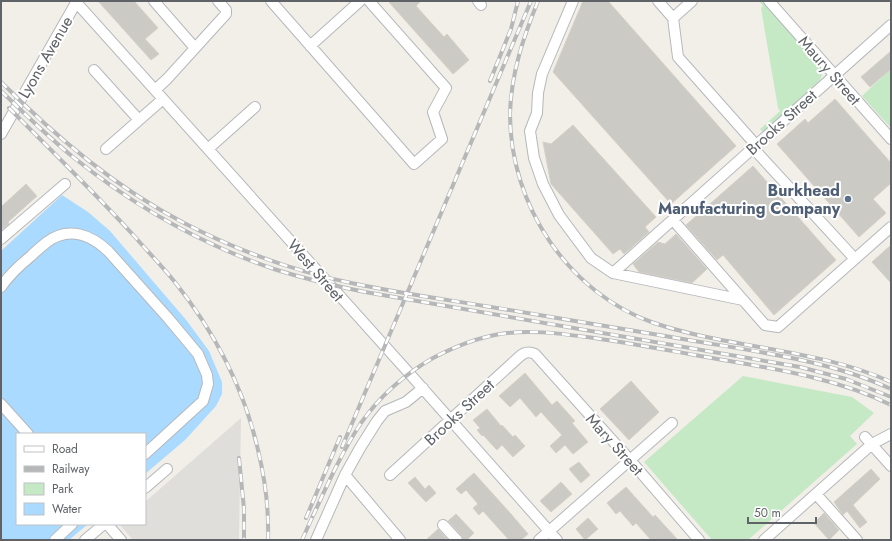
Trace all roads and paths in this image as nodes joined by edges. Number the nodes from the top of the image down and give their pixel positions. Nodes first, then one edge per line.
1 (154, 1) edge
2 (218, 1) edge
3 (271, 1) edge
4 (360, 1) edge
5 (369, 1) edge
6 (573, 1) edge
7 (658, 1) edge
8 (692, 1) edge
9 (769, 1) edge
10 (76, 2) edge
11 (673, 18) junction
12 (891, 25) edge
13 (310, 46) junction
14 (195, 48) junction
15 (94, 70) dead end
16 (834, 75) junction
17 (155, 90) junction
18 (163, 99) junction
19 (255, 107) dead end
20 (139, 120) junction
21 (1, 134) edge
22 (891, 139) edge
23 (106, 149) dead end
24 (208, 149) junction
25 (751, 149) junction
26 (65, 184) dead end
27 (673, 220) junction
28 (891, 227) edge
29 (1, 239) edge
30 (855, 259) junction
31 (613, 273) junction
32 (1, 287) edge
33 (743, 300) junction
34 (529, 352) joint
35 (423, 388) junction
36 (1, 404) edge
37 (451, 420) junction
38 (672, 423) dead end
39 (27, 433) edge
40 (891, 434) edge
41 (868, 440) junction
42 (146, 453) edge
43 (630, 460) junction
44 (891, 466) edge
45 (167, 469) dead end
46 (345, 475) junction
47 (390, 475) dead end
48 (146, 487) edge
49 (816, 494) junction
50 (71, 525) edge
51 (103, 525) edge
52 (108, 525) edge
53 (443, 525) dead end
54 (549, 531) junction
55 (55, 540) edge
56 (85, 540) edge
57 (122, 540) edge
58 (316, 540) edge
59 (400, 540) edge
60 (456, 540) edge
61 (539, 540) edge
62 (557, 540) edge
63 (699, 540) edge
64 (764, 540) edge
65 (857, 540) edge

1 - 14 street
2 - 14 street
3 - 13 street
4 - 13 street
5 - 13 street
6 - 31 street
7 - 11 street
8 - 11 street
9 - 16 street, Maury Street
10 - 17 street, West Street
10 - 21 street, Lyons Avenue
11 - 25 street
12 - 16 street, Brooks Street
14 - 17 street
15 - 20 street
16 - 22 street, Maury Street
16 - 25 street, Brooks Street
17 - 18 street, West Street
18 - 20 street
18 - 24 street, West Street
19 - 24 street
20 - 23 street
24 - 35 street, West Street
25 - 27 street, Brooks Street
25 - 30 street
26 - 29 street
27 - 31 street, Brooks Street
27 - 33 street
28 - 30 street
30 - 33 street
31 - 33 street
32 - 42 street
34 - 37 street, Brooks Street
34 - 43 street, Mary Street
35 - 37 street, West Street
35 - 46 street
36 - 39 street
37 - 47 street, Brooks Street
37 - 54 street, West Street
38 - 43 street
40 - 41 street
41 - 44 street
41 - 49 street
43 - 54 street
43 - 63 street, Mary Street
45 - 48 street
46 - 58 street
46 - 59 street
49 - 64 street
49 - 65 street
50 - 55 street
51 - 56 street
52 - 57 street
53 - 60 street
54 - 61 street
54 - 62 street, West Street

